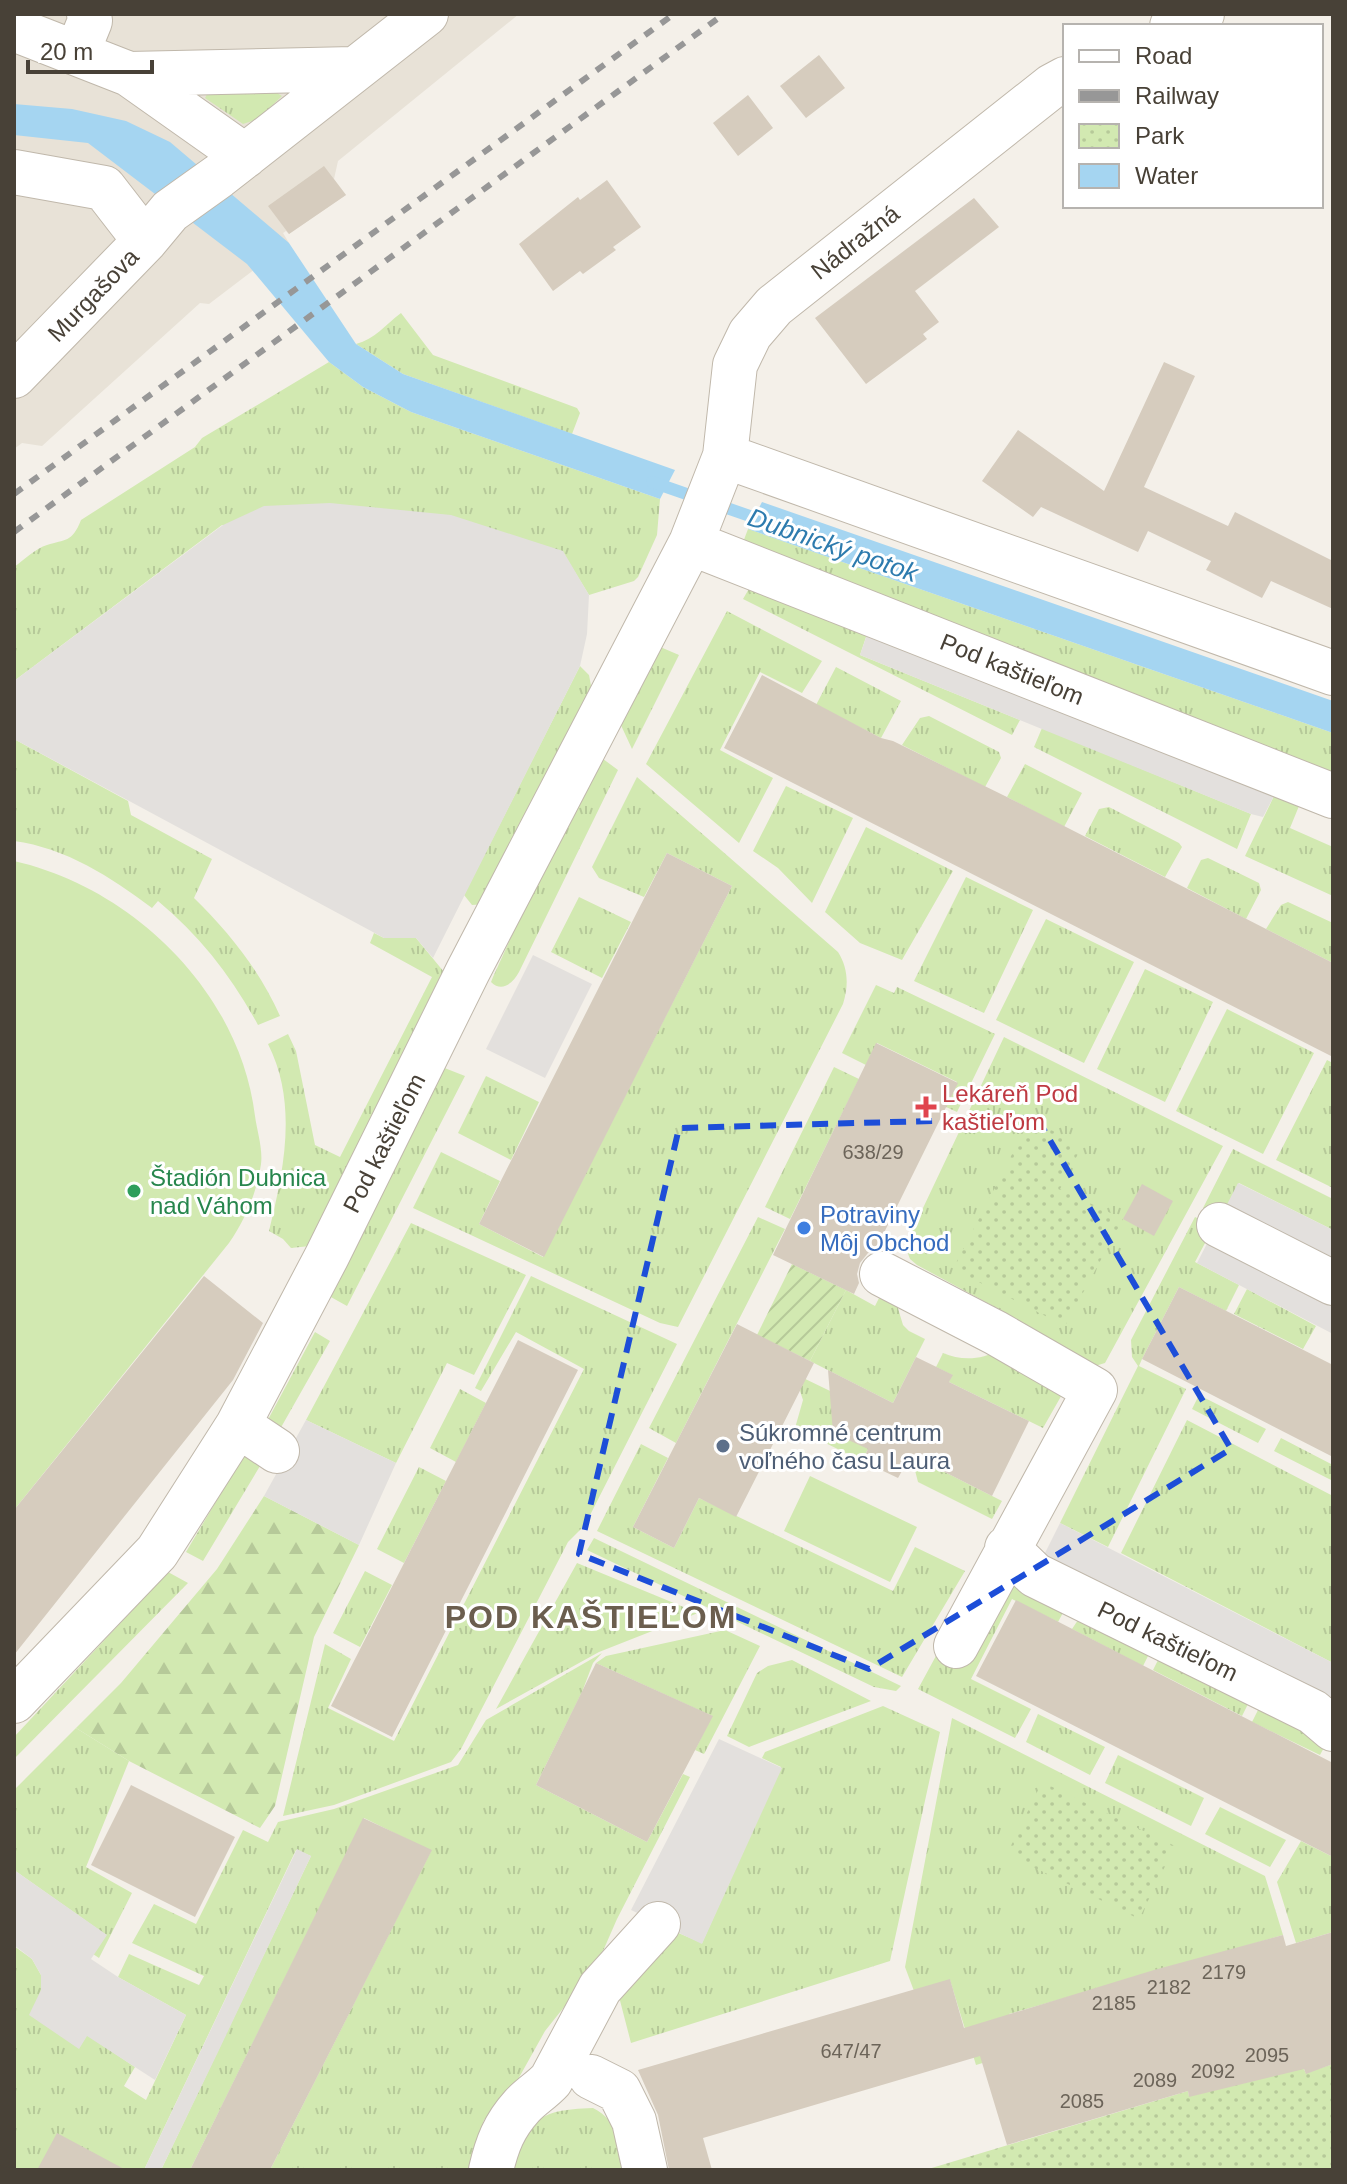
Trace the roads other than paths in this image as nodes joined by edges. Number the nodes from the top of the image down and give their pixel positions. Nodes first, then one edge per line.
1 (426, 14) edge
2 (1202, 14) edge
3 (1177, 24) edge
4 (14, 29) edge
5 (83, 33) edge
6 (353, 69) junction
7 (129, 74) junction
8 (1063, 80) edge
9 (232, 166) junction
10 (14, 172) edge
11 (158, 226) junction
12 (14, 376) edge
13 (709, 499) junction
14 (1333, 673) edge
15 (1333, 796) edge
16 (1219, 1225) dead end
17 (882, 1274) dead end
18 (1333, 1283) edge
19 (238, 1425) junction
20 (277, 1451) dead end
21 (1007, 1548) junction
22 (956, 1646) dead end
23 (14, 1701) edge
24 (1333, 1729) edge
25 (658, 1924) dead end
26 (591, 2077) dead end
27 (491, 2170) edge
28 (645, 2170) edge

1 - 6 street, Murgašova
2 - 3 street
4 - 5 street
5 - 7 street
6 - 7 street
6 - 9 street, Murgašova
7 - 9 street
8 - 13 street, Nádražná
9 - 11 street, Murgašova
10 - 11 street
11 - 12 street, Murgašova
13 - 14 street
13 - 15 street, Pod kaštieľom
13 - 19 street, Pod kaštieľom
16 - 18 street
17 - 21 street
19 - 20 street
19 - 23 street, Pod kaštieľom
21 - 22 street
21 - 24 street, Pod kaštieľom
25 - 27 street
26 - 28 street

